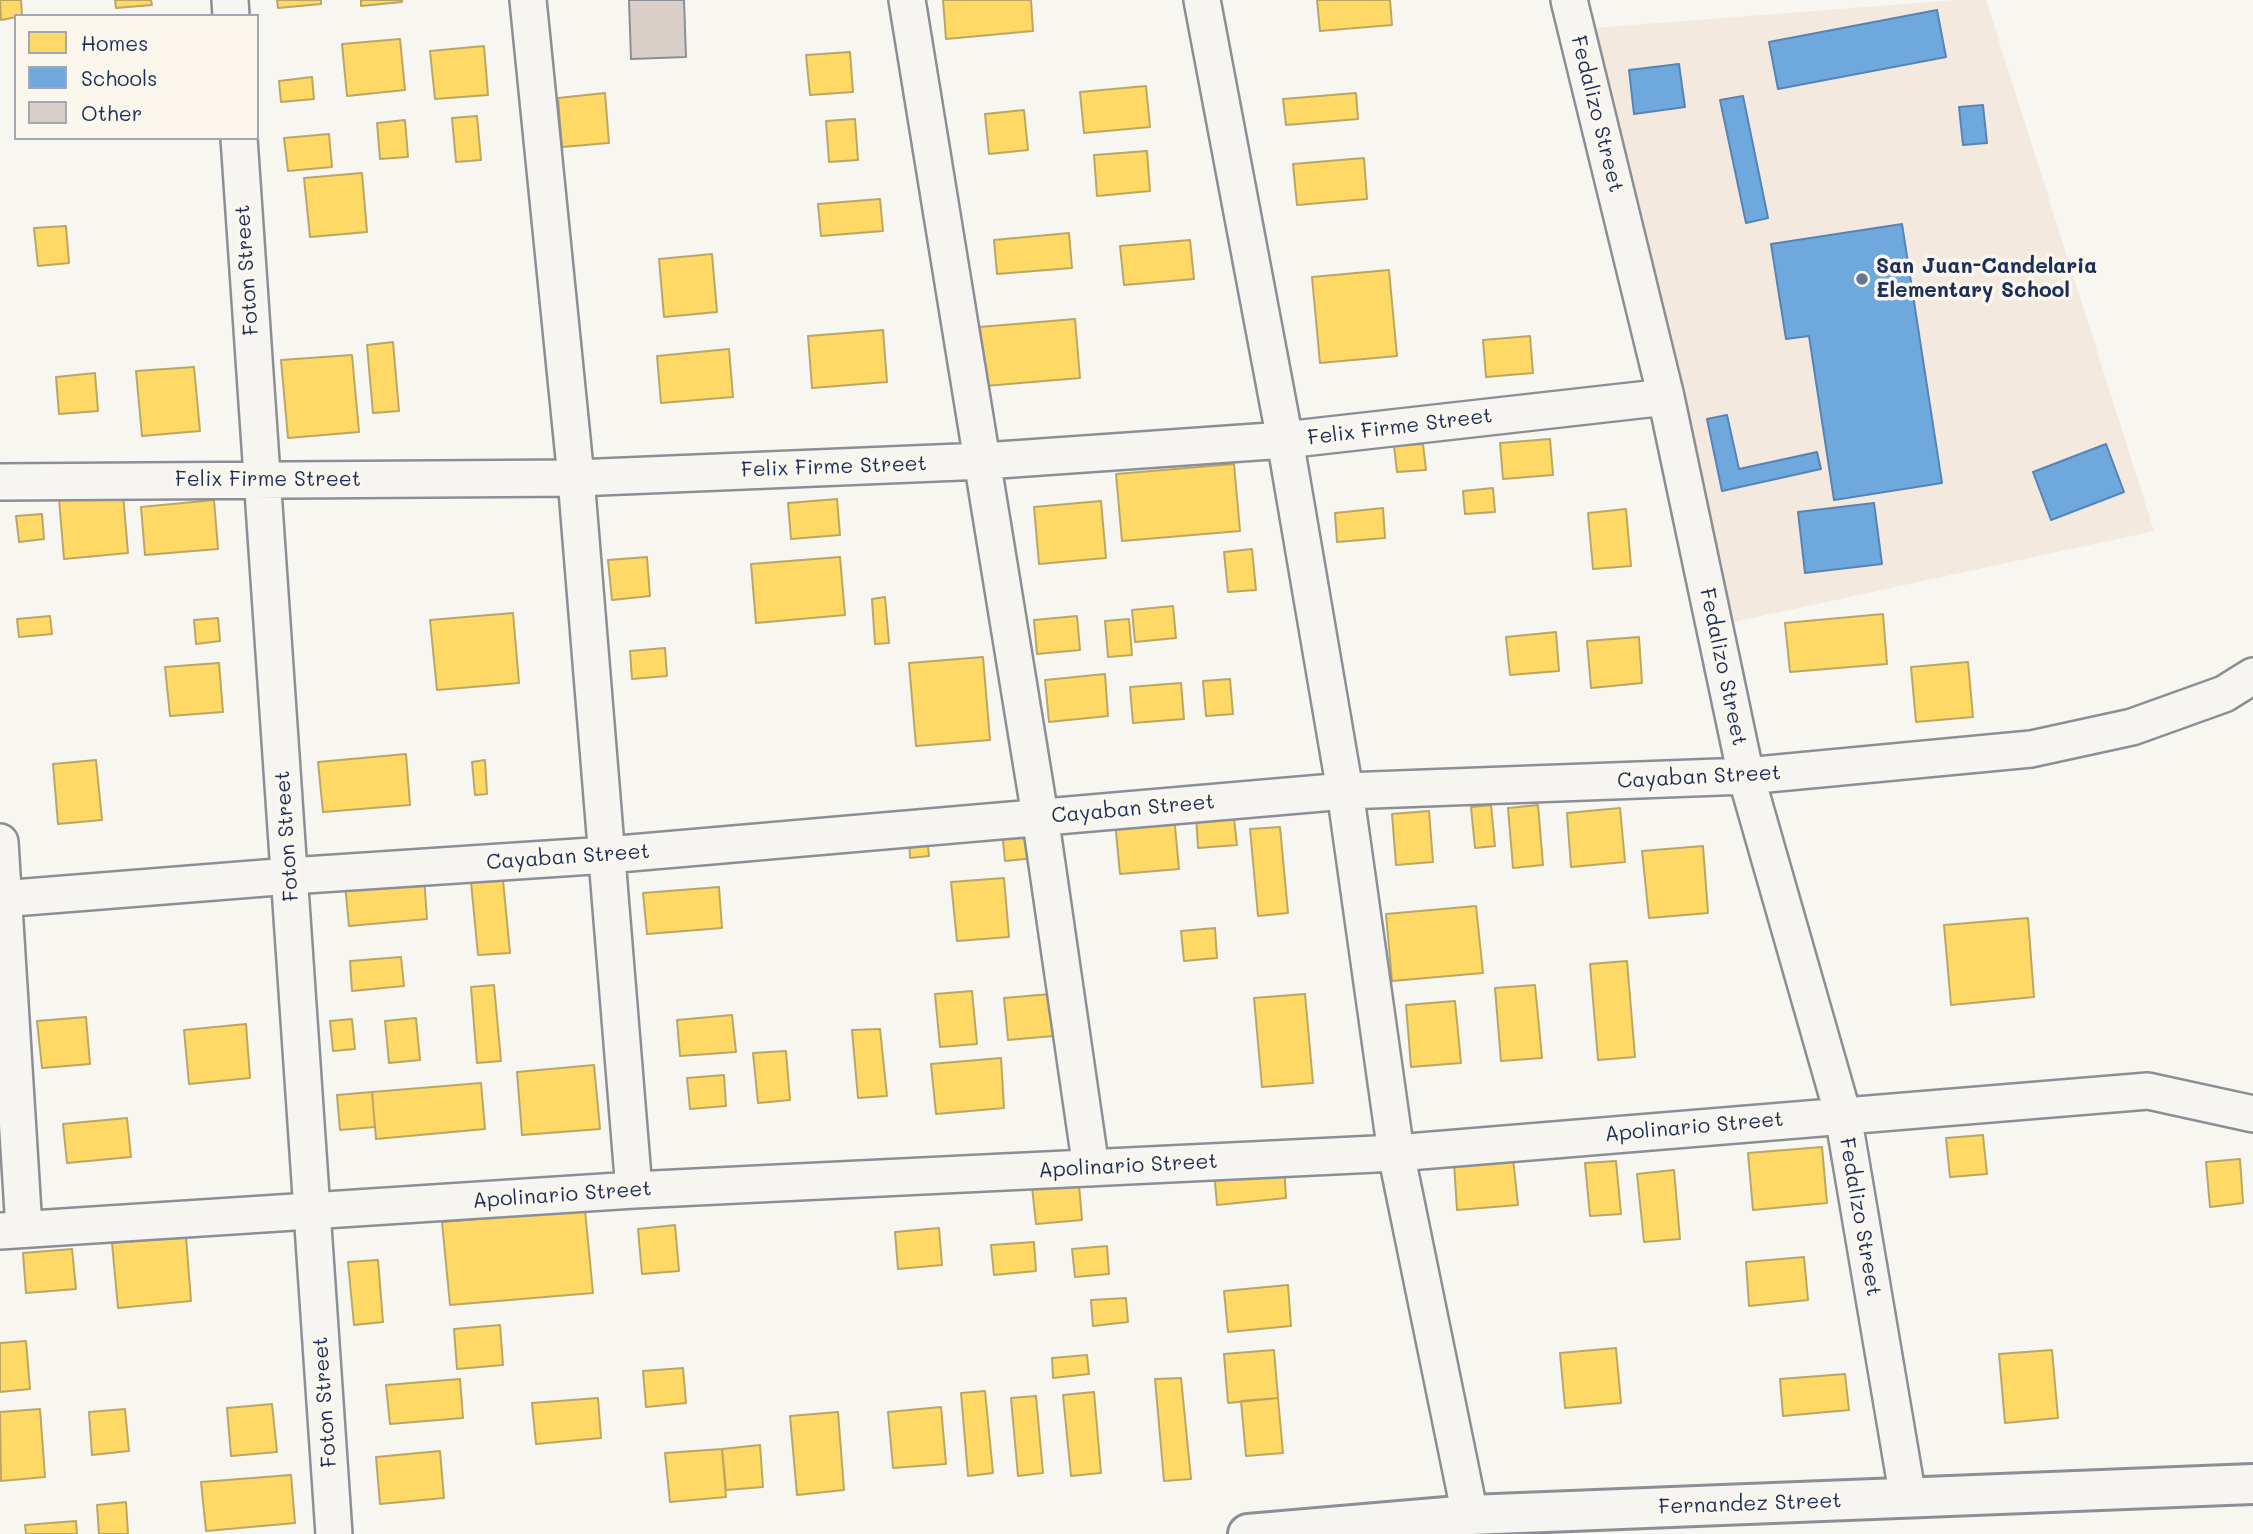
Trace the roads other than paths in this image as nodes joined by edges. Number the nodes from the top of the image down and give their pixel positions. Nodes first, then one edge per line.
1 (528, 0) edge
2 (907, 0) edge
3 (1202, 0) edge
4 (1569, 0) edge
5 (239, 140) edge
6 (1666, 397) junction
7 (1285, 440) junction
8 (984, 461) junction
9 (576, 478) junction
10 (261, 480) junction
11 (0, 482) edge
12 (2253, 676) edge
13 (1746, 776) junction
14 (1345, 791) junction
15 (1040, 816) junction
16 (0, 842) edge
17 (607, 855) junction
18 (290, 876) junction
19 (3, 899) edge
20 (2253, 1114) edge
21 (1843, 1115) junction
22 (1396, 1153) junction
23 (1091, 1168) junction
24 (634, 1190) junction
25 (313, 1211) junction
26 (12, 1230) edge
27 (2253, 1484) edge
28 (1908, 1498) junction
29 (1470, 1515) junction
30 (334, 1534) edge
31 (1248, 1534) edge

1 - 9 street
2 - 8 street
3 - 7 street
4 - 6 street, Fedalizo Street
5 - 10 street, Foton Street
6 - 7 street, Felix Firme Street
6 - 13 street, Fedalizo Street
7 - 8 street, Felix Firme Street
7 - 14 street
8 - 9 street, Felix Firme Street
8 - 15 street
9 - 10 street, Felix Firme Street
9 - 17 street
10 - 11 street, Felix Firme Street
10 - 18 street, Foton Street
12 - 13 street, Cayaban Street
13 - 14 street, Cayaban Street
13 - 21 street, Fedalizo Street
14 - 15 street, Cayaban Street
14 - 22 street
15 - 17 street, Cayaban Street
15 - 23 street
16 - 19 street
17 - 18 street, Cayaban Street
17 - 24 street
18 - 19 street, Cayaban Street
18 - 25 street, Foton Street
19 - 26 street
20 - 21 street, Apolinario Street
21 - 22 street, Apolinario Street
21 - 28 street, Fedalizo Street
22 - 23 street, Apolinario Street
22 - 29 street
23 - 24 street, Apolinario Street
24 - 25 street, Apolinario Street
25 - 26 street, Apolinario Street
25 - 30 street, Foton Street
27 - 28 street, Fernandez Street
28 - 29 street, Fernandez Street
29 - 31 street, Fernandez Street

